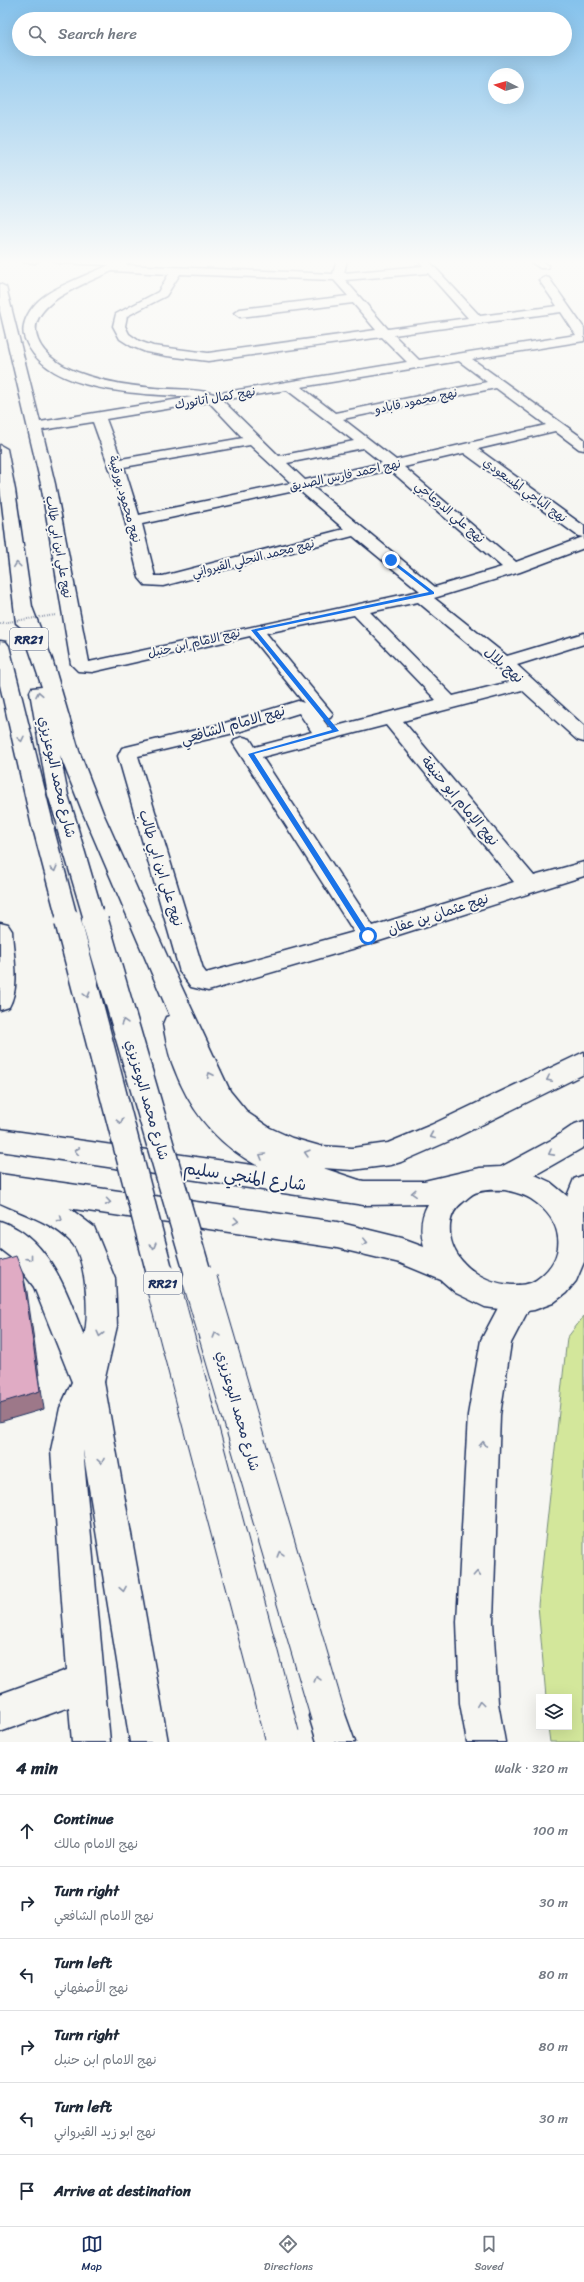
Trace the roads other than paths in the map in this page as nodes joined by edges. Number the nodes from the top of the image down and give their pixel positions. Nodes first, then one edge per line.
1 (14, 341) edge
2 (31, 341) edge
3 (131, 341) edge
4 (324, 341) edge
5 (393, 341) edge
6 (558, 341) edge
7 (461, 357) junction
8 (416, 364) junction
9 (497, 384) junction
10 (289, 385) junction
11 (213, 398) junction
12 (98, 416) junction
13 (334, 418) junction
14 (35, 427) junction
15 (556, 427) junction
16 (253, 440) junction
17 (366, 443) junction
18 (584, 446) edge
19 (467, 448) junction
20 (0, 450) edge
21 (277, 460) junction
22 (117, 464) junction
23 (394, 465) junction
24 (302, 485) junction
25 (133, 520) junction
26 (354, 532) junction
27 (584, 533) edge
28 (584, 542) edge
29 (514, 569) junction
30 (151, 581) joint
31 (427, 595) junction
32 (22, 608) junction
33 (358, 609) junction
34 (254, 630) junction
35 (584, 638) edge
36 (0, 646) edge
37 (504, 663) junction
38 (84, 666) joint
39 (526, 684) junction
40 (449, 703) junction
41 (390, 717) junction
42 (231, 728) junction
43 (330, 732) junction
44 (584, 736) edge
45 (129, 752) joint
46 (251, 754) junction
47 (55, 830) junction
48 (584, 869) edge
49 (530, 884) junction
50 (0, 931) edge
51 (368, 936) junction
52 (156, 958) junction
53 (199, 981) joint
54 (0, 1001) edge
55 (584, 1062) edge
56 (584, 1132) edge
57 (0, 1140) edge
58 (505, 1178) junction
59 (466, 1184) junction
60 (0, 1186) edge
61 (584, 1187) edge
62 (0, 1190) edge
63 (364, 1193) junction
64 (570, 1225) junction
65 (0, 1233) edge
66 (448, 1269) junction
67 (519, 1299) junction
68 (88, 1382) junction
69 (86, 1682) junction
70 (0, 1714) edge
71 (332, 1729) edge
72 (283, 1739) edge
73 (90, 1742) edge
74 (149, 1742) edge
75 (486, 1742) edge

1 - 14 main road
2 - 11 main road
3 - 4 main road
5 - 8 main road
6 - 7 main road, نهج كمال أتاتورك
7 - 8 main road, نهج كمال أتاتورك
7 - 9 main road
8 - 10 main road, نهج كمال أتاتورك
9 - 13 main road, نهج محمود قابادو
9 - 15 main road
10 - 11 main road, نهج كمال أتاتورك
10 - 13 main road, نهج علي الدوعاجي
11 - 12 main road, نهج كمال أتاتورك
11 - 16 main road, نهج بلال
12 - 14 main road, نهج كمال أتاتورك
12 - 22 main road, نهج محمود بورقيبة
13 - 17 main road, نهج علي الدوعاجي
14 - 38 main road, نهج علي ابن ابي طالب
15 - 18 main road
15 - 19 main road, نهج احمد فارس الصديق
16 - 21 main road, نهج بلال
16 - 22 main road
17 - 21 main road
17 - 23 main road, نهج علي الدوعاجي
19 - 23 main road, نهج احمد فارس الصديق
19 - 27 main road, نهج الباجي المسعودي
32 -> 20 main road, شارع محمد البوعزيزي / RR21
21 - 24 main road, نهج بلال
22 - 25 main road, نهج محمود بورقيبة
23 - 24 main road, نهج احمد فارس الصديق
23 - 29 main road, نهج علي الدوعاجي
24 - 25 main road, نهج احمد فارس الصديق
24 - 26 main road, نهج بلال
25 - 30 main road, نهج محمود بورقيبة
26 - 30 main road, نهج محمد النحلي القيرواني
26 - 31 main road, نهج بلال
28 - 29 main road, نهج الامام ابن حنبل
29 - 31 main road, نهج الامام ابن حنبل
31 - 33 main road, نهج الامام ابن حنبل
31 - 37 main road, نهج بلال
47 -> 32 main road, شارع محمد البوعزيزي / RR21
32 - 52 main road
33 - 34 main road, نهج الامام ابن حنبل
33 - 40 main road
34 - 38 main road, نهج الامام ابن حنبل
34 - 43 main road
35 - 37 main road
36 -> 47 main road, شارع محمد البوعزيزي / RR21
37 - 39 main road, نهج بلال
39 - 40 main road
39 - 44 main road, نهج بلال
40 - 41 main road
41 - 43 main road
41 - 49 main road, نهج الإمام ابو حنيفة
42 - 43 main road, نهج الامام الشافعي
42 - 45 main road, نهج الامام الشافعي
42 - 46 main road
43 - 46 main road
45 - 53 main road, نهج علي ابن ابي طالب
46 - 51 main road
71 -> 47 main road, شارع محمد البوعزيزي / RR21, bridge
47 -> 72 main road, شارع محمد البوعزيزي / RR21, bridge
48 - 49 main road, نهج عثمان بن عفان
49 - 51 main road, نهج عثمان بن عفان
50 - 54 main road
51 - 53 main road, نهج عثمان بن عفان
55 -> 52 main road
63 -> 52 main road
56 -> 58 main road, شارع المنجي سليم
63 -> 57 main road, شارع المنجي سليم
58 - 59 main road, شارع المنجي سليم
58 - 64 main road, شارع المنجي سليم
59 -> 63 main road, شارع المنجي سليم
59 - 66 main road, شارع المنجي سليم
60 -> 66 main road, شارع المنجي سليم
61 - 64 main road
62 -> 68 main road
64 - 67 main road, شارع المنجي سليم
65 -> 68 main road
66 - 67 main road, شارع المنجي سليم
75 -> 67 main road
68 - 69 main road
68 -> 74 main road
69 - 70 main road
69 - 73 main road

